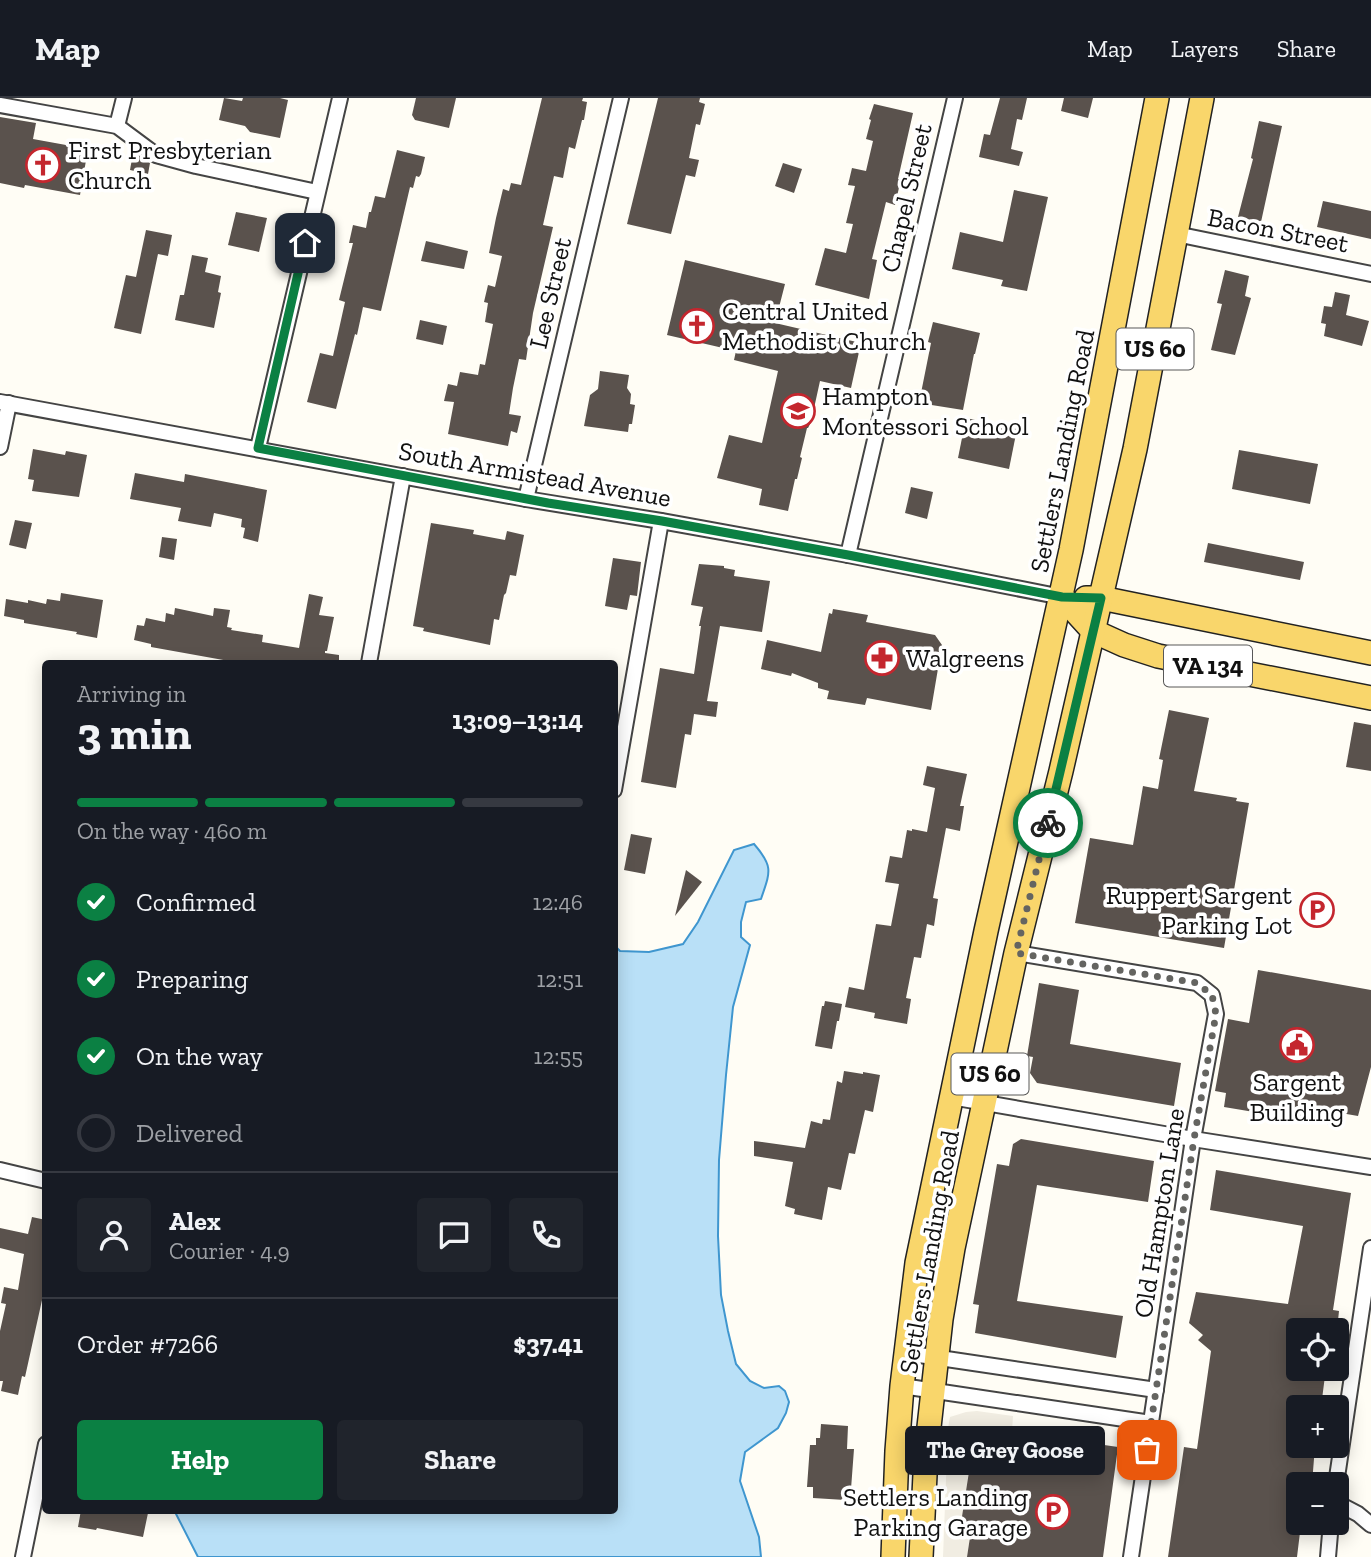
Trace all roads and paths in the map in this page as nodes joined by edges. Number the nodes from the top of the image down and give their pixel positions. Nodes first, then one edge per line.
1 (124, 98) edge
2 (340, 98) edge
3 (621, 98) edge
4 (955, 98) edge
5 (1157, 98) edge
6 (1202, 98) edge
7 (0, 105) edge
8 (117, 126) junction
9 (317, 192) junction
10 (1176, 234) junction
11 (1371, 274) edge
12 (4, 403) edge
13 (0, 447) edge
14 (258, 448) junction
15 (403, 476) junction
16 (526, 499) junction
17 (662, 521) junction
18 (848, 555) junction
19 (1062, 597) junction
20 (1101, 598) junction
21 (1093, 631) junction
22 (1371, 653) edge
23 (370, 660) edge
24 (1371, 698) edge
25 (618, 768) edge
26 (1016, 953) junction
27 (951, 1097) junction
28 (984, 1103) junction
29 (1194, 1139) junction
30 (1371, 1167) edge
31 (0, 1170) edge
32 (42, 1180) edge
33 (1371, 1248) edge
34 (905, 1353) junction
35 (936, 1358) junction
36 (902, 1386) junction
37 (1156, 1390) junction
38 (933, 1391) junction
39 (1151, 1423) junction
40 (42, 1464) edge
41 (1338, 1472) edge
42 (1349, 1509) edge
43 (1371, 1525) edge
44 (1330, 1535) edge
45 (23, 1557) edge
46 (893, 1557) edge
47 (921, 1557) edge
48 (1130, 1557) edge
49 (1328, 1557) edge

1 - 8 street
2 - 9 street
3 - 16 street, Lee Street
4 - 18 street, Chapel Street
5 - 19 main road, Settlers Landing Road / US 60
6 - 10 main road, Settlers Landing Road / US 60
7 - 8 street
8 - 9 street
9 - 14 street
10 - 11 street, Bacon Street
10 - 20 main road, Settlers Landing Road / US 60
12 - 13 street
12 - 14 street, South Armistead Avenue
14 - 15 street, South Armistead Avenue
15 - 16 street, South Armistead Avenue
15 - 23 street
16 - 17 street, South Armistead Avenue
17 - 18 street, South Armistead Avenue
17 - 25 street
18 - 19 street, South Armistead Avenue
19 - 20 main road, VA 134
19 - 21 main road, VA 134
19 - 27 main road, Settlers Landing Road / US 60
20 - 21 main road, Settlers Landing Road / US 60
20 - 22 main road, VA 134
21 - 24 main road, VA 134
21 - 26 main road, Settlers Landing Road / US 60
26 - 28 main road, Settlers Landing Road / US 60
26 - 29 street, Old Hampton Lane
27 - 28 street
27 - 34 main road, Settlers Landing Road / US 60
28 - 29 street
28 - 35 main road, Settlers Landing Road / US 60
29 - 30 street
29 - 37 street, Old Hampton Lane
31 - 32 street
33 - 41 street
34 - 35 street
34 - 36 main road, Settlers Landing Road / US 60
35 - 37 street
35 - 38 main road, Settlers Landing Road / US 60
36 - 38 street
36 - 46 main road, Settlers Landing Road / US 60
37 - 39 street, Old Hampton Lane
38 - 39 street
38 - 47 main road, Settlers Landing Road / US 60
39 - 48 street, Old Hampton Lane
40 - 45 street
42 - 43 street
44 - 49 street

